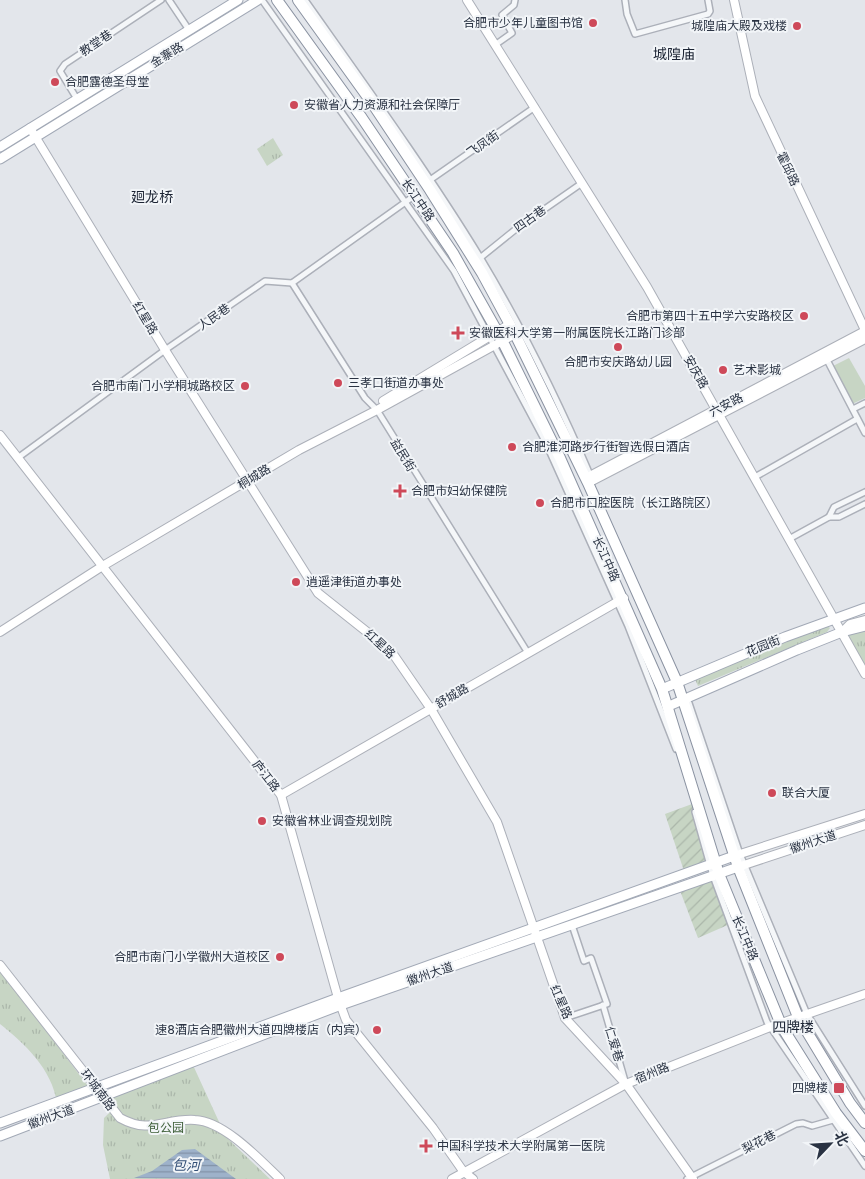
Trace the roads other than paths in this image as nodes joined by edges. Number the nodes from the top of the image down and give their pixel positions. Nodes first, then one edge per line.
1 (161, 0) edge
2 (170, 0) edge
3 (238, 0) edge
4 (258, 0) edge
5 (262, 0) edge
6 (277, 0) edge
7 (298, 0) edge
8 (305, 0) edge
9 (523, 0) edge
10 (625, 0) edge
11 (708, 0) edge
12 (734, 0) edge
13 (469, 1) edge
14 (514, 2) edge
15 (189, 30) junction
16 (495, 45) junction
17 (76, 98) junction
18 (535, 107) junction
19 (30, 128) junction
20 (35, 137) junction
21 (0, 147) edge
22 (0, 159) edge
23 (430, 180) junction
24 (582, 183) junction
25 (415, 196) junction
26 (405, 202) junction
27 (480, 258) junction
28 (292, 283) junction
29 (513, 329) junction
30 (865, 331) edge
31 (496, 339) junction
32 (865, 340) edge
33 (165, 350) junction
34 (825, 356) junction
35 (865, 403) edge
36 (375, 408) junction
37 (853, 410) junction
38 (719, 412) junction
39 (858, 419) junction
40 (865, 433) edge
41 (0, 435) edge
42 (19, 457) junction
43 (755, 477) junction
44 (246, 479) junction
45 (589, 479) junction
46 (865, 492) edge
47 (865, 504) edge
48 (829, 517) junction
49 (789, 539) junction
50 (100, 566) junction
51 (620, 600) junction
52 (865, 608) edge
53 (834, 618) junction
54 (865, 620) edge
55 (0, 626) edge
56 (865, 626) edge
57 (0, 632) edge
58 (842, 632) junction
59 (528, 653) junction
60 (865, 674) edge
61 (678, 682) junction
62 (662, 689) junction
63 (685, 699) junction
64 (669, 706) junction
65 (431, 709) junction
66 (281, 795) junction
67 (865, 814) edge
68 (865, 825) edge
69 (737, 855) junction
70 (713, 864) junction
71 (741, 866) junction
72 (716, 875) junction
73 (572, 925) junction
74 (534, 928) junction
75 (537, 937) junction
76 (0, 965) edge
77 (865, 994) edge
78 (865, 999) edge
79 (339, 1002) junction
80 (602, 1005) junction
81 (565, 1018) junction
82 (804, 1018) junction
83 (782, 1025) junction
84 (771, 1029) junction
85 (627, 1086) junction
86 (96, 1088) junction
87 (103, 1098) junction
88 (865, 1106) edge
89 (833, 1120) junction
90 (0, 1122) edge
91 (865, 1122) edge
92 (0, 1136) edge
93 (865, 1150) edge
94 (865, 1166) edge
95 (465, 1172) junction
96 (691, 1178) edge
97 (280, 1179) edge
98 (452, 1179) edge
99 (458, 1179) edge
100 (473, 1179) edge

1 - 17 street, 教堂巷
2 - 15 street
3 - 15 main road, 金寨路
4 - 20 main road, 金寨路
5 - 26 street
6 - 25 highway, 长江中路
7 - 29 highway, 长江中路
8 - 23 street
9 - 14 street
10 - 11 street
12 - 30 street, 霍邱路
13 - 16 street, 安庆路
14 - 16 street
15 - 17 main road, 金寨路
16 - 18 street, 安庆路
17 - 19 main road, 金寨路
18 - 23 street, 飞凤街
18 - 24 street, 安庆路
19 - 20 street, 红星路
19 - 21 main road, 金寨路
20 - 22 main road, 金寨路
20 - 33 street, 红星路
23 - 27 street
24 - 27 street, 四古巷
24 - 38 street, 安庆路
25 - 26 street
25 - 31 highway, 长江中路
26 - 28 street
26 - 31 street
27 - 45 street
28 - 33 street, 人民巷
28 - 36 street, 益民街
29 - 31 street, 桐城路
29 - 45 highway, 长江中路
30 - 34 street, 六安路
31 - 36 street, 桐城路
31 - 51 highway, 长江中路
32 - 34 street, 六安路
33 - 42 street, 人民巷
33 - 44 street, 红星路
34 - 37 street
34 - 38 street, 六安路
35 - 37 street
36 - 44 street, 桐城路
36 - 59 street, 益民街
37 - 39 street
38 - 43 street, 安庆路
38 - 45 street, 六安路
39 - 40 street
39 - 43 street
41 - 42 street, 庐江路
42 - 50 street, 庐江路
43 - 49 street, 安庆路
44 - 50 street, 桐城路
44 - 65 street, 红星路
45 - 61 highway, 长江中路
46 - 48 street
47 - 48 street
48 - 49 street
49 - 53 street, 安庆路
50 - 55 street, 桐城路
50 - 57 street, 桐城路
50 - 66 street, 庐江路
51 - 59 street, 舒城路
51 - 62 highway, 长江中路
51 - 70 street
52 - 53 main road, 花园街
53 - 58 street, 安庆路
53 - 61 main road, 花园街
54 - 58 street, 花园街
56 - 58 main road, 花园街
58 - 60 street, 安庆路
58 - 63 main road, 花园街
59 - 65 street, 舒城路
61 - 62 main road, 花园街
61 - 63 highway, 长江中路
62 - 64 highway, 长江中路
63 - 64 main road, 花园街
63 - 69 highway, 长江中路
64 - 70 highway, 长江中路
65 - 66 street, 舒城路
65 - 74 street, 红星路
66 - 79 street, 庐江路
67 - 69 street, 徽州大道
68 - 71 street, 徽州大道
69 - 70 main road, 徽州大道
69 - 71 highway, 长江中路
70 - 72 highway, 长江中路
70 - 74 main road, 徽州大道
71 - 72 main road, 徽州大道
71 - 82 highway, 长江中路
72 - 73 main road, 徽州大道
72 - 83 highway, 长江中路
72 - 84 street
73 - 75 main road, 徽州大道
73 - 80 street, 仁爱巷
74 - 75 street, 红星路
74 - 79 main road, 徽州大道
75 - 79 main road, 徽州大道
75 - 81 street, 红星路
76 - 86 street, 环城南路
77 - 82 street, 宿州路
78 - 82 street, 宿州路
79 - 86 main road, 徽州大道
79 - 87 main road, 徽州大道
79 - 95 street, 庐江路
80 - 81 street
80 - 85 street, 仁爱巷
81 - 85 street, 红星路
82 - 83 street, 宿州路
82 - 88 street
82 - 91 highway, 长江中路
83 - 84 street, 宿州路
83 - 93 highway, 长江中路
84 - 85 street, 宿州路
84 - 89 street
85 - 95 street, 宿州路
85 - 96 street, 红星路
86 - 87 street, 环城南路
86 - 90 main road, 徽州大道
87 - 92 main road, 徽州大道
87 - 97 street, 环城南路
89 - 94 street
89 - 96 street, 梨花巷
95 - 98 street, 宿州路
95 - 99 street, 宿州路
95 - 100 street, 庐江路

